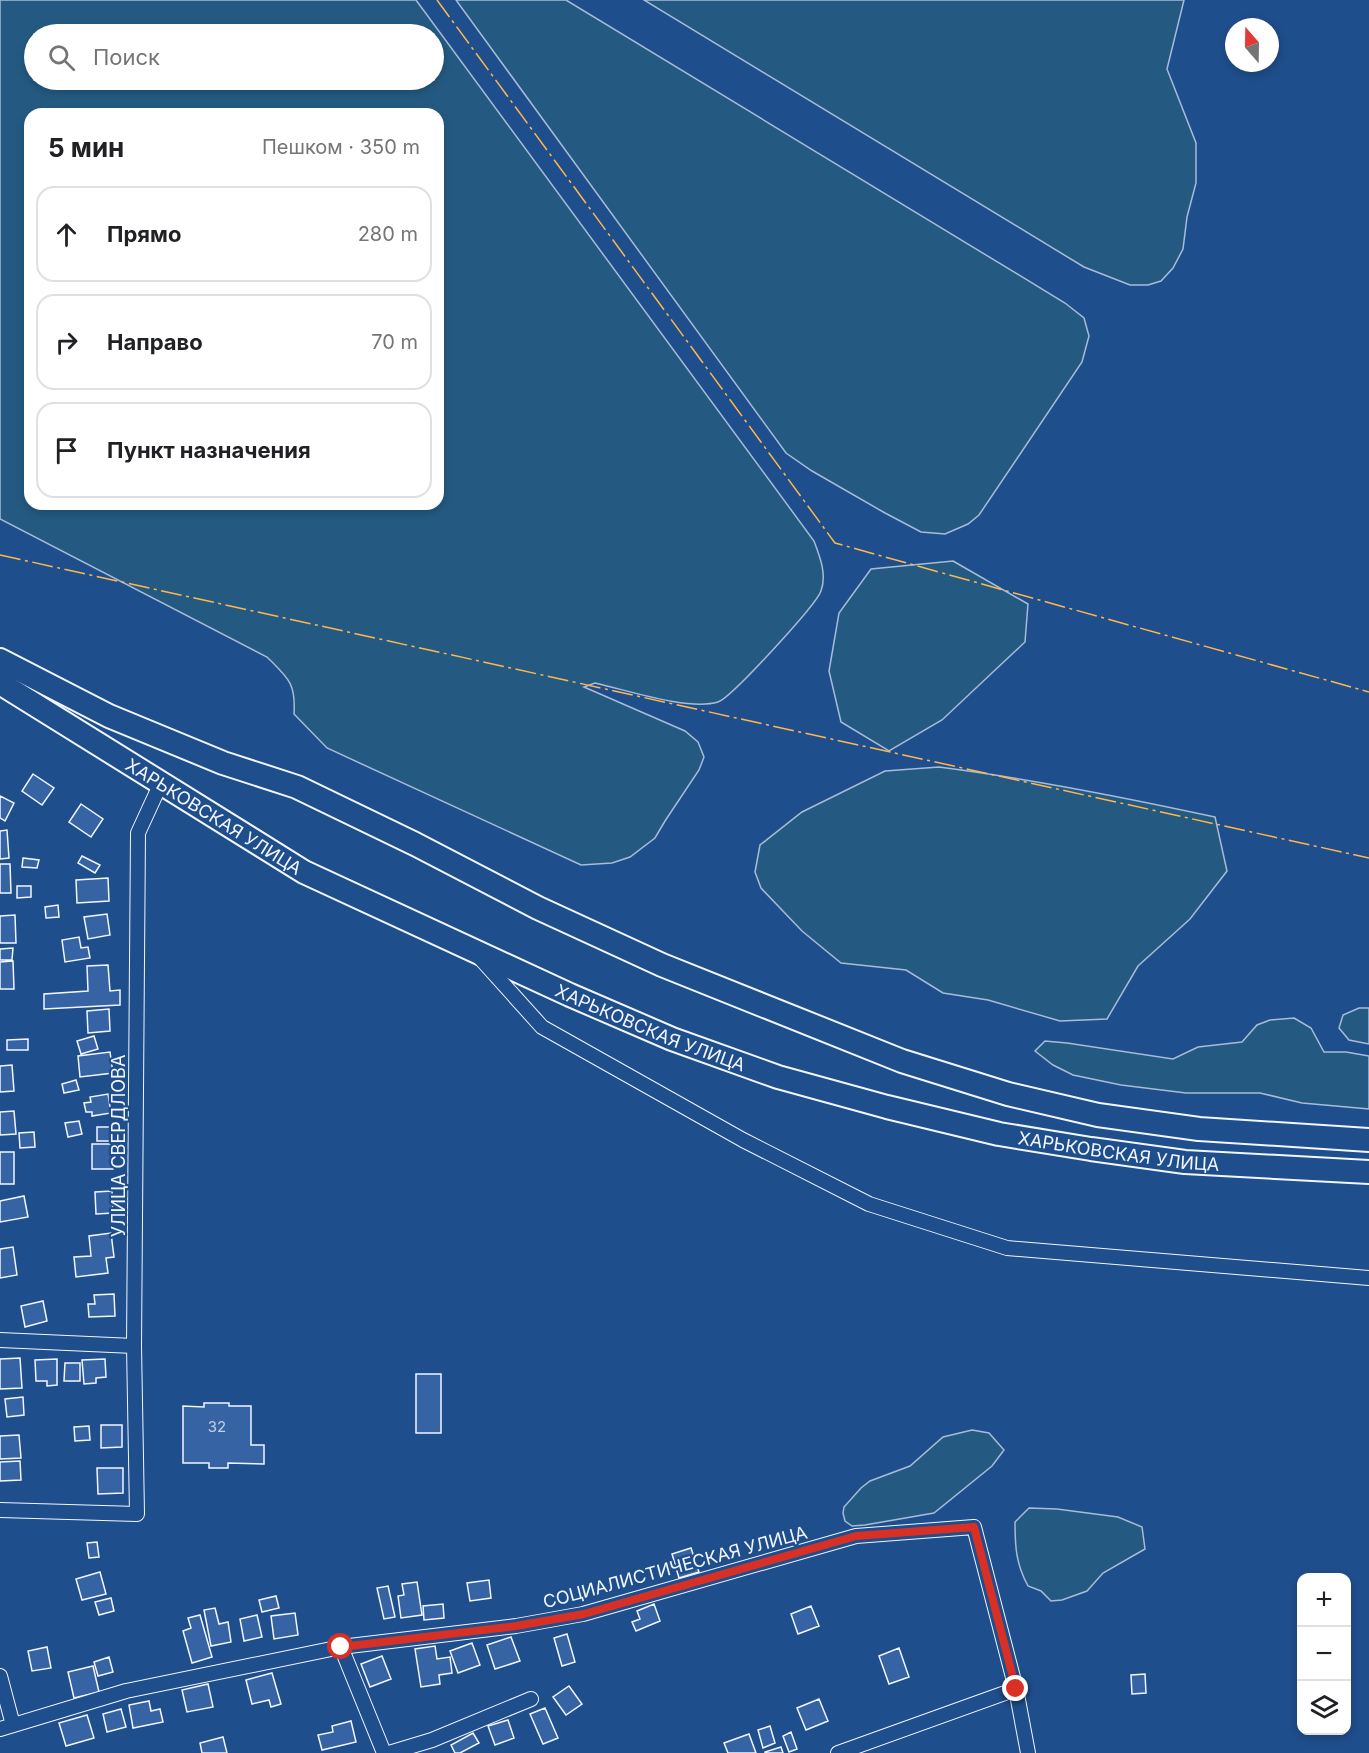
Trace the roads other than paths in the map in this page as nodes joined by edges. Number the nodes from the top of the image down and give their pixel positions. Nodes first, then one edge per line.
1 (0, 660) edge
2 (0, 683) edge
3 (160, 783) junction
4 (472, 950) junction
5 (1369, 1140) edge
6 (1369, 1172) edge
7 (1369, 1278) edge
8 (0, 1340) edge
9 (134, 1346) junction
10 (0, 1510) edge
11 (341, 1647) junction
12 (0, 1676) edge
13 (1016, 1689) junction
14 (531, 1699) dead end
15 (6, 1727) edge
16 (387, 1753) edge
17 (838, 1753) edge
18 (1028, 1753) edge

1 - 5 highway, ХАРЬКОВСКАЯ УЛИЦА
2 - 3 highway, ХАРЬКОВСКАЯ УЛИЦА
3 - 4 highway, ХАРЬКОВСКАЯ УЛИЦА
3 - 9 street, УЛИЦА СВЕРДЛОВА
4 - 6 highway, ХАРЬКОВСКАЯ УЛИЦА
4 - 7 street
8 - 9 street
9 - 10 street, УЛИЦА СВЕРДЛОВА
11 - 13 street, СОЦИАЛИСТИЧЕСКАЯ УЛИЦА
11 - 15 street, СОЦИАЛИСТИЧЕСКАЯ УЛИЦА
11 - 16 street
12 - 15 street
13 - 17 street
13 - 18 street
14 - 16 street

